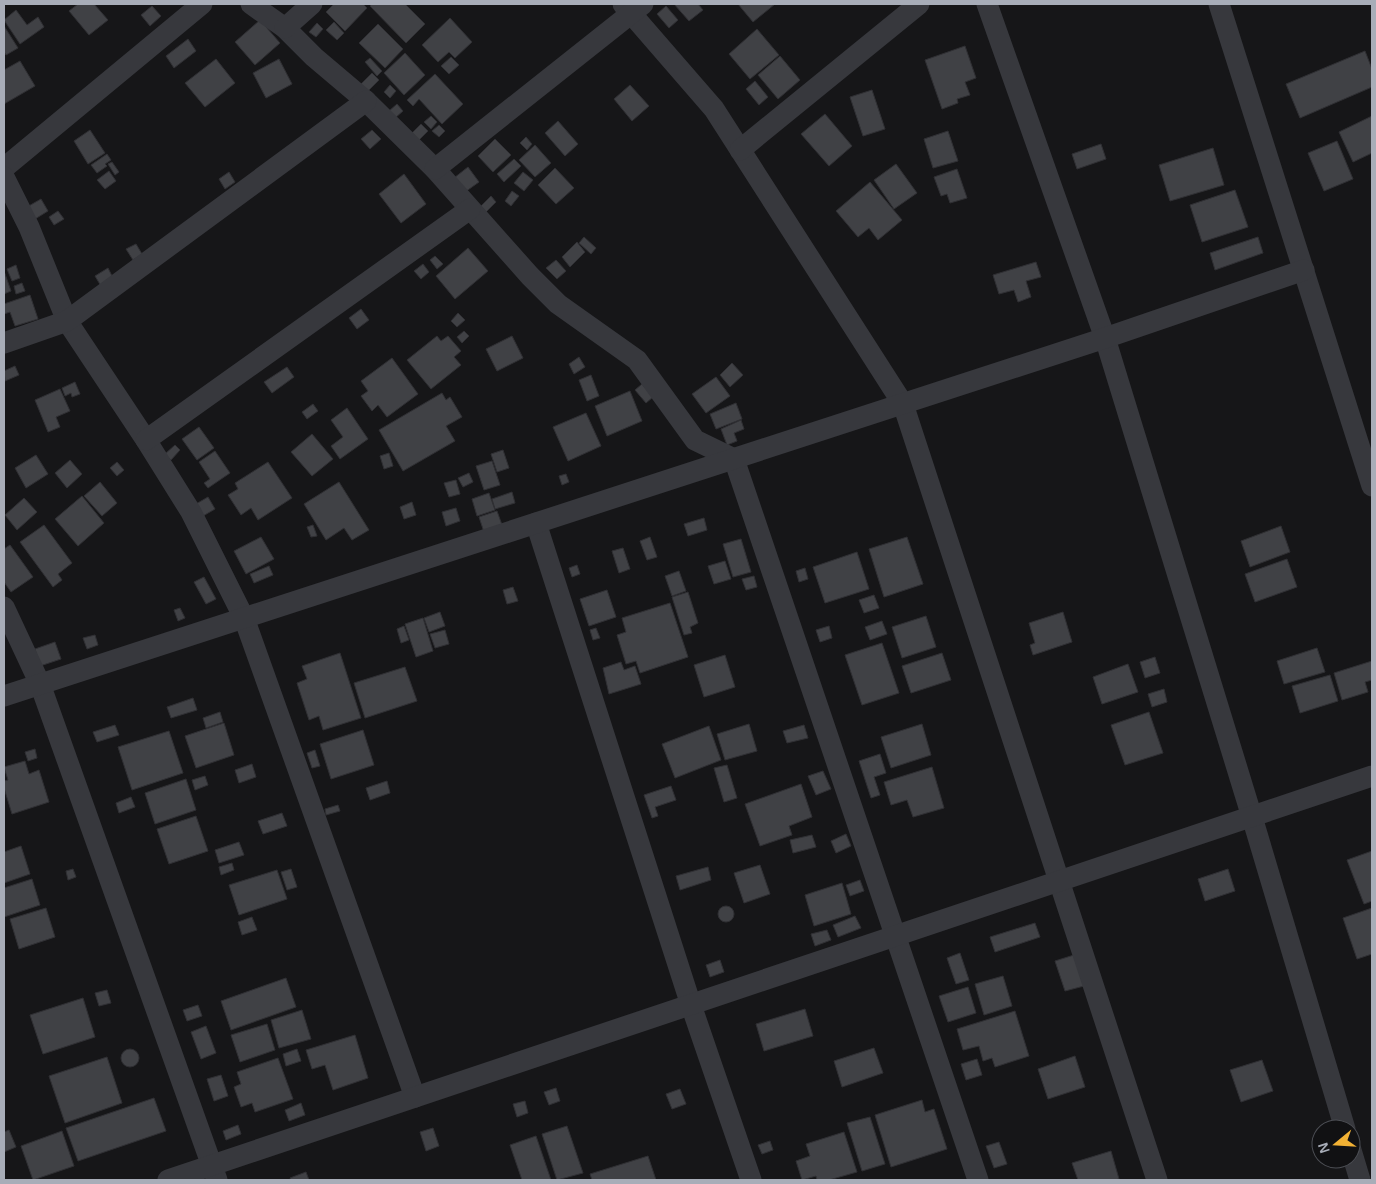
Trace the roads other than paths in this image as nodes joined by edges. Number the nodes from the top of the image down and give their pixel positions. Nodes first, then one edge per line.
1 (202, 4) edge
2 (251, 4) edge
3 (312, 4) edge
4 (919, 4) edge
5 (987, 4) edge
6 (1219, 4) edge
7 (633, 7) edge
8 (285, 28) junction
9 (366, 101) junction
10 (740, 150) junction
11 (4, 168) edge
12 (435, 169) junction
13 (4, 177) edge
14 (470, 209) junction
15 (1304, 270) junction
16 (67, 320) junction
17 (1105, 338) junction
18 (4, 343) edge
19 (903, 404) junction
20 (146, 440) junction
21 (734, 459) junction
22 (1372, 486) edge
23 (536, 523) junction
24 (4, 607) edge
25 (244, 618) junction
26 (40, 684) junction
27 (4, 696) edge
28 (1372, 776) edge
29 (1252, 817) junction
30 (1059, 882) junction
31 (895, 937) junction
32 (691, 1005) junction
33 (415, 1097) junction
34 (1342, 1119) edge
35 (215, 1172) edge
36 (168, 1180) edge
37 (751, 1180) edge
38 (978, 1180) edge
39 (1157, 1180) edge

1 - 11 street
2 - 8 street
3 - 8 street
4 - 10 street
5 - 17 street
6 - 15 street
7 - 10 street
7 - 12 street
8 - 9 street
9 - 12 street
9 - 16 street
10 - 19 street
12 - 14 street
13 - 16 street
14 - 20 street
14 - 21 street
15 - 17 street
15 - 22 street
16 - 18 street
16 - 20 street
17 - 19 street
17 - 29 street
19 - 21 street
19 - 30 street
20 - 25 street
21 - 23 street
21 - 31 street
23 - 25 street
23 - 32 street
24 - 26 street
25 - 26 street
25 - 33 street
26 - 27 street
26 - 35 street
28 - 29 street
29 - 30 street
29 - 34 street
30 - 31 street
30 - 39 street
31 - 32 street
31 - 38 street
32 - 33 street
32 - 37 street
33 - 35 street
35 - 36 street

